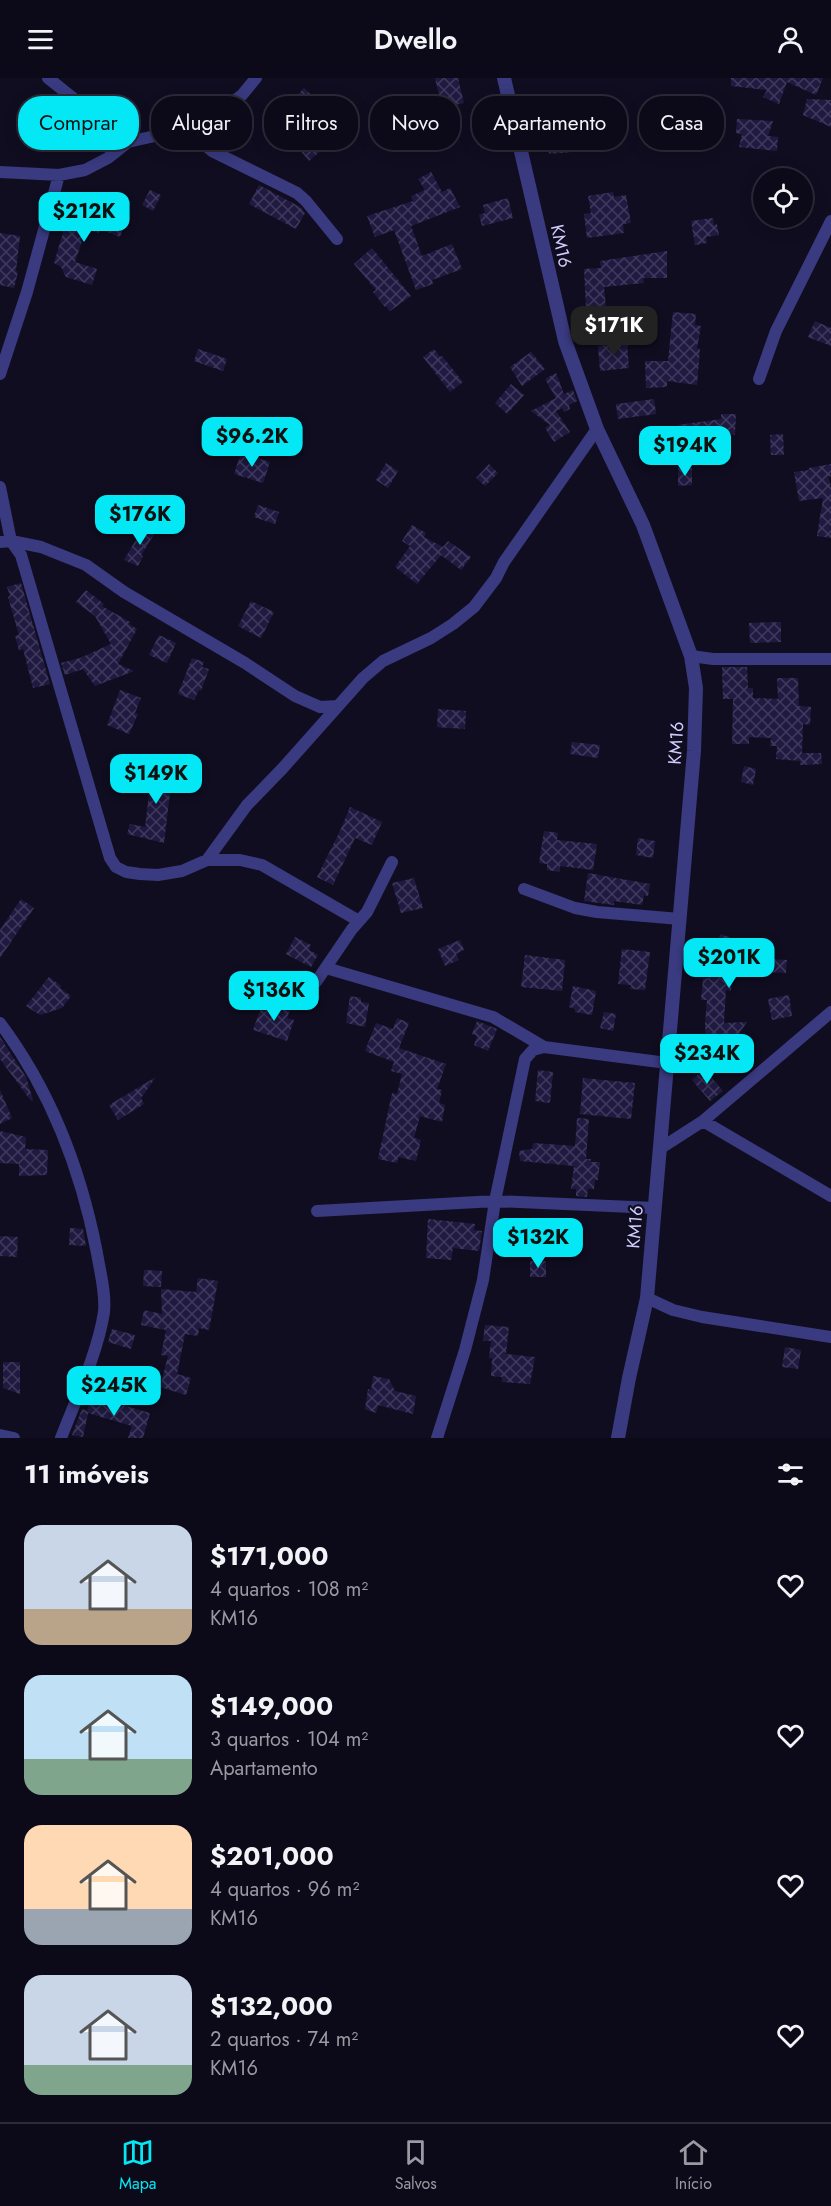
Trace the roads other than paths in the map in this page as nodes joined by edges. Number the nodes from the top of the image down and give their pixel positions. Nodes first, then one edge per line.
1 (48, 78) edge
2 (256, 78) edge
3 (504, 78) edge
4 (70, 96) edge
5 (241, 96) edge
6 (118, 150) edge
7 (211, 150) edge
8 (0, 171) edge
9 (59, 175) junction
10 (831, 221) edge
11 (337, 239) dead end
12 (0, 374) edge
13 (759, 379) dead end
14 (597, 429) junction
15 (0, 487) edge
16 (5, 542) edge
17 (691, 656) junction
18 (831, 659) edge
19 (338, 706) junction
20 (207, 860) junction
21 (392, 862) dead end
22 (524, 889) dead end
23 (680, 918) junction
24 (359, 921) junction
25 (326, 968) junction
26 (315, 982) dead end
27 (831, 1012) edge
28 (0, 1023) edge
29 (544, 1047) junction
30 (667, 1064) junction
31 (703, 1121) junction
32 (661, 1148) junction
33 (831, 1196) edge
34 (495, 1201) junction
35 (655, 1208) junction
36 (317, 1211) dead end
37 (647, 1298) junction
38 (831, 1336) edge
39 (0, 1435) edge
40 (14, 1438) edge
41 (62, 1438) edge
42 (437, 1438) edge
43 (618, 1438) edge

1 - 4 street
2 - 5 street
3 - 14 street, KM16
6 - 9 street
7 - 11 street
8 - 9 street
9 - 12 street
10 - 13 street
14 - 17 street, KM16
14 - 19 street
15 - 16 street
16 - 19 street
16 - 20 street
17 - 18 street
17 - 23 street, KM16
19 - 20 street
20 - 24 street
21 - 24 street
22 - 23 street
23 - 30 street, KM16
24 - 25 street
25 - 26 street
25 - 29 street
27 - 31 street
28 - 41 street
29 - 30 street
29 - 34 street
30 - 32 street, KM16
31 - 32 street
31 - 33 street
32 - 35 street, KM16
34 - 35 street
34 - 36 street
34 - 42 street
35 - 37 street, KM16
37 - 38 street
37 - 43 street, KM16
39 - 40 street

